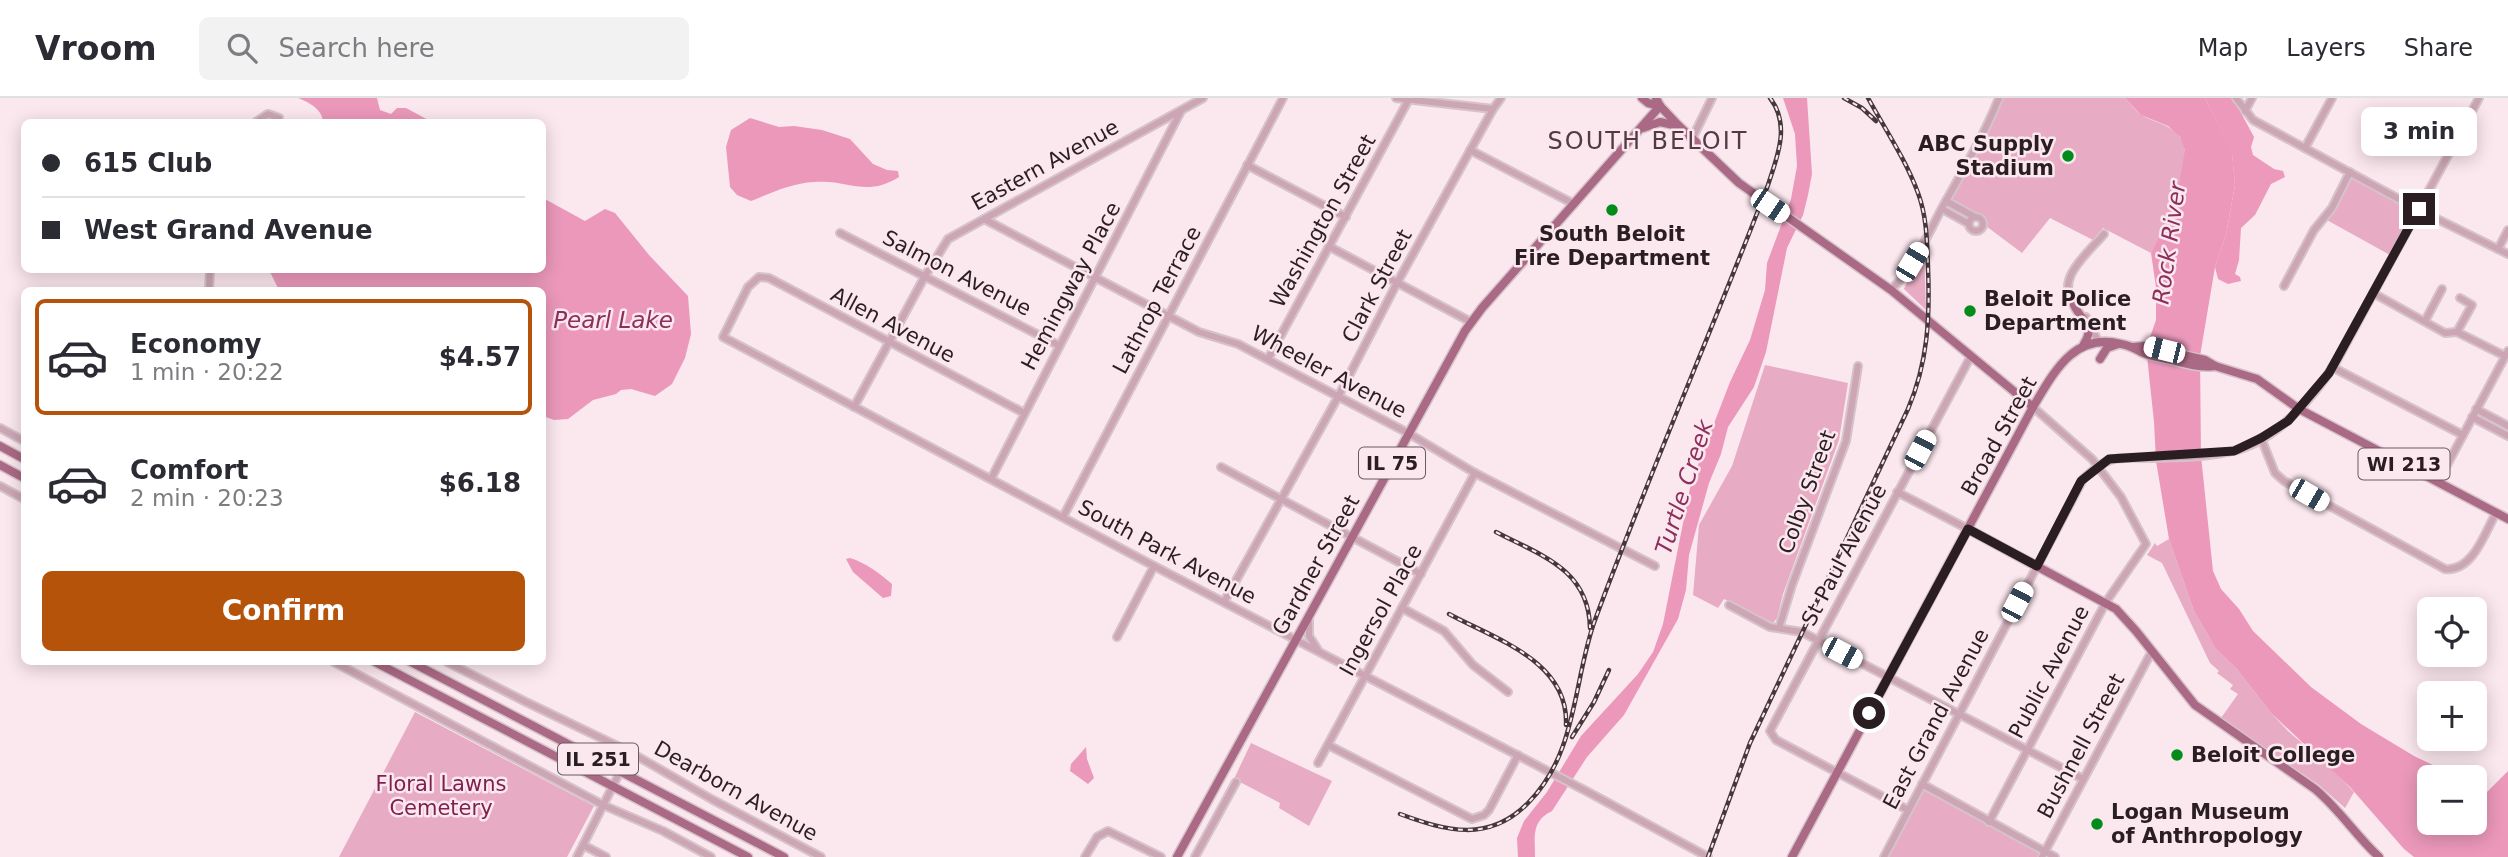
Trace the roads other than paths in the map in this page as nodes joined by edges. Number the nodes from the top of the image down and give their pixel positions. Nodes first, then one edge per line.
1 (1203, 98) edge
2 (1283, 98) edge
3 (1396, 98) edge
4 (1501, 98) edge
5 (1642, 98) edge
6 (1712, 98) edge
7 (1999, 98) edge
8 (2236, 98) edge
9 (2252, 98) edge
10 (2332, 98) edge
11 (2479, 98) edge
12 (1409, 99) edge
13 (1658, 102) edge
14 (1493, 109) junction
15 (1182, 110) junction
16 (2245, 111) junction
17 (260, 119) edge
18 (279, 119) edge
19 (1679, 127) junction
20 (1640, 129) junction
21 (1692, 139) junction
22 (2305, 148) junction
23 (1470, 150) junction
24 (1247, 165) junction
25 (2350, 172) junction
26 (1946, 201) junction
27 (1574, 204) junction
28 (1942, 209) junction
29 (2419, 209) junction
30 (1346, 217) junction
31 (1975, 217) junction
32 (984, 219) junction
33 (1969, 224) junction
34 (2508, 230) edge
35 (840, 233) dead end
36 (2104, 234) dead end
37 (1330, 247) junction
38 (2498, 249) junction
39 (2508, 254) edge
40 (925, 276) junction
41 (1095, 278) junction
42 (1397, 282) junction
43 (2284, 286) dead end
44 (748, 287) joint
45 (2442, 289) dead end
46 (1892, 290) junction
47 (2373, 293) junction
48 (2460, 298) dead end
49 (2072, 303) junction
50 (1168, 316) junction
51 (2425, 321) junction
52 (1471, 323) junction
53 (2457, 332) junction
54 (2098, 341) junction
55 (890, 343) junction
56 (2120, 343) junction
57 (1058, 345) junction
58 (2082, 345) junction
59 (2507, 354) edge
60 (1971, 356) junction
61 (1268, 359) junction
62 (2100, 359) dead end
63 (1858, 366) dead end
64 (2332, 367) junction
65 (1338, 397) junction
66 (854, 407) junction
67 (2033, 407) junction
68 (2299, 409) junction
69 (2476, 409) junction
70 (1024, 413) junction
71 (2472, 417) junction
72 (2508, 426) edge
73 (0, 428) edge
74 (1408, 433) junction
75 (2463, 435) junction
76 (2508, 436) edge
77 (2261, 438) junction
78 (21, 439) edge
79 (0, 446) edge
80 (21, 457) edge
81 (0, 465) edge
82 (2098, 466) junction
83 (1221, 467) dead end
84 (1475, 474) junction
85 (21, 476) edge
86 (991, 479) junction
87 (2438, 482) junction
88 (0, 486) edge
89 (1897, 492) junction
90 (21, 497) edge
91 (1282, 498) junction
92 (2496, 513) junction
93 (1063, 517) junction
94 (2508, 519) edge
95 (1968, 529) junction
96 (1352, 536) junction
97 (1154, 566) junction
98 (1655, 566) dead end
99 (2037, 566) junction
100 (1421, 574) junction
101 (1224, 602) junction
102 (2106, 602) junction
103 (1729, 605) dead end
104 (1402, 608) junction
105 (1309, 614) junction
106 (1779, 628) junction
107 (1117, 637) dead end
108 (1296, 639) junction
109 (1818, 640) junction
110 (1319, 651) junction
111 (2152, 651) junction
112 (340, 665) edge
113 (381, 665) edge
114 (417, 665) edge
115 (453, 665) edge
116 (1365, 677) junction
117 (1888, 677) junction
118 (1508, 692) dead end
119 (1960, 714) junction
120 (1328, 745) junction
121 (2027, 750) junction
122 (630, 752) junction
123 (1518, 755) junction
124 (1318, 763) dead end
125 (620, 771) junction
126 (1837, 772) junction
127 (2083, 779) junction
128 (1236, 782) dead end
129 (1922, 784) junction
130 (612, 786) junction
131 (603, 805) junction
132 (1908, 810) junction
133 (1989, 821) junction
134 (583, 845) junction
135 (2043, 854) edge
136 (1699, 855) edge
137 (577, 857) edge
138 (606, 857) edge
139 (711, 857) edge
140 (748, 857) edge
141 (784, 857) edge
142 (821, 857) edge
143 (1085, 857) edge
144 (1161, 857) edge
145 (1177, 857) edge
146 (1195, 857) edge
147 (1708, 857) edge
148 (1792, 857) edge
149 (1884, 857) edge
150 (2055, 857) edge
151 (2379, 857) edge

1 - 15 street, Eastern Avenue
2 - 24 street, Lathrop Terrace
3 - 12 street
4 - 14 street, Clark Street
5 - 13 main road
6 - 21 street
7 - 26 street
8 - 16 street
9 - 16 street
10 - 22 street
11 - 29 street
12 - 14 street
12 - 30 street, Washington Street
13 - 19 main road
13 - 20 main road, Gardner Street / IL 75
14 - 23 street, Clark Street
15 - 32 street, Eastern Avenue
15 - 41 street, Hemingway Place
16 - 22 street
17 - 18 street
19 - 20 main road
19 - 21 main road
20 - 27 main road, Gardner Street / IL 75
21 - 46 main road
22 - 25 street
23 - 27 street
23 - 42 street, Clark Street
24 - 30 street
24 - 50 street, Lathrop Terrace
25 - 29 street
25 - 43 street
26 - 28 street
26 - 31 street
27 - 52 main road, Gardner Street / IL 75
28 - 33 street
28 - 46 street
29 - 38 street
29 - 47 street
30 - 37 street, Washington Street
31 - 33 street
31 - 33 street
32 - 40 street, Eastern Avenue
32 - 41 street, Wheeler Avenue
34 - 38 street
35 - 40 street, Salmon Avenue
36 - 49 street
37 - 42 street
37 - 61 street, Washington Street
38 - 39 street
40 - 55 street
40 - 57 street, Salmon Avenue
41 - 50 street, Wheeler Avenue
41 - 57 street, Hemingway Place
42 - 52 street
42 - 65 street, Clark Street
44 - 55 street, Allen Avenue
44 - 66 street, South Park Avenue
45 - 51 street
46 - 60 main road
47 - 51 street
47 - 64 street
48 - 53 street
49 - 54 street
49 - 58 main road
50 - 61 street, Wheeler Avenue
50 - 93 street, Lathrop Terrace
51 - 53 street
52 - 74 main road, Gardner Street / IL 75
53 - 59 street
54 - 56 main road, WI 213
54 - 58 main road, WI 213
55 - 66 street
55 - 70 street, Allen Avenue
56 - 62 main road
56 - 68 main road, WI 213
57 - 70 street, Hemingway Place
58 - 67 main road, Broad Street
59 - 69 street
60 - 67 main road
60 - 89 street, St Paul Avenue
61 - 65 street, Wheeler Avenue
63 - 106 street, Colby Street
64 - 68 street
64 - 75 street
65 - 74 street, Wheeler Avenue
65 - 91 street, Clark Street
66 - 86 street, South Park Avenue
67 - 82 street
67 - 95 main road, Broad Street
68 - 77 street
68 - 87 main road, WI 213
69 - 71 street
69 - 72 street
70 - 86 street, Hemingway Place
71 - 75 street
71 - 76 street
73 - 78 street
74 - 84 street, Wheeler Avenue
74 - 96 main road, Gardner Street / IL 75
75 - 87 street
77 - 82 street
77 - 92 street
79 - 80 main road
81 - 85 main road
82 - 99 street, East Grand Avenue
82 - 102 street, Public Avenue
83 - 91 street
84 - 98 street, Wheeler Avenue
84 - 100 street, Ingersol Place
86 - 93 street, South Park Avenue
87 - 92 main road, WI 213
88 - 90 street
89 - 95 street
89 - 109 street, St Paul Avenue
91 - 96 street
91 - 101 street, Clark Street
92 - 94 main road, WI 213
93 - 97 street, South Park Avenue
95 - 99 main road
95 - 117 main road, Broad Street
96 - 100 street
96 - 105 main road, Gardner Street / IL 75
97 - 101 street, South Park Avenue
97 - 107 street
99 - 102 main road
99 - 119 street, East Grand Avenue
100 - 104 street, Ingersol Place
101 - 108 street, South Park Avenue
102 - 111 main road
102 - 121 street, Public Avenue
103 - 106 street
104 - 116 street, Ingersol Place
104 - 118 street
105 - 108 main road, Gardner Street / IL 75
105 - 110 street
106 - 109 street
108 - 110 street, South Park Avenue
108 - 145 main road, Gardner Street / IL 75
109 - 117 street
109 - 126 street, St Paul Avenue
110 - 116 street, South Park Avenue
111 - 127 street, Bushnell Street
111 - 151 main road
112 - 131 street
113 - 130 main road, IL 251
114 - 125 main road, IL 251
115 - 122 street, Dearborn Avenue
116 - 120 street, Ingersol Place
116 - 123 street, South Park Avenue
117 - 119 street
117 - 126 main road, Broad Street
119 - 121 street
119 - 129 street, East Grand Avenue
120 - 123 street
120 - 124 street, Ingersol Place
121 - 127 street
121 - 133 street, Public Avenue
122 - 125 street
122 - 142 street, Dearborn Avenue
123 - 136 street, South Park Avenue
125 - 130 street
125 - 141 main road, IL 251
126 - 132 street
126 - 148 main road, Broad Street
127 - 135 street, Bushnell Street
128 - 146 street
129 - 132 street, East Grand Avenue
129 - 133 street
130 - 131 street
130 - 140 main road, IL 251
131 - 134 street
131 - 139 street
132 - 149 street, East Grand Avenue
133 - 135 street
134 - 137 street
134 - 138 street
135 - 150 street
136 - 147 street, South Park Avenue
143 - 144 street

